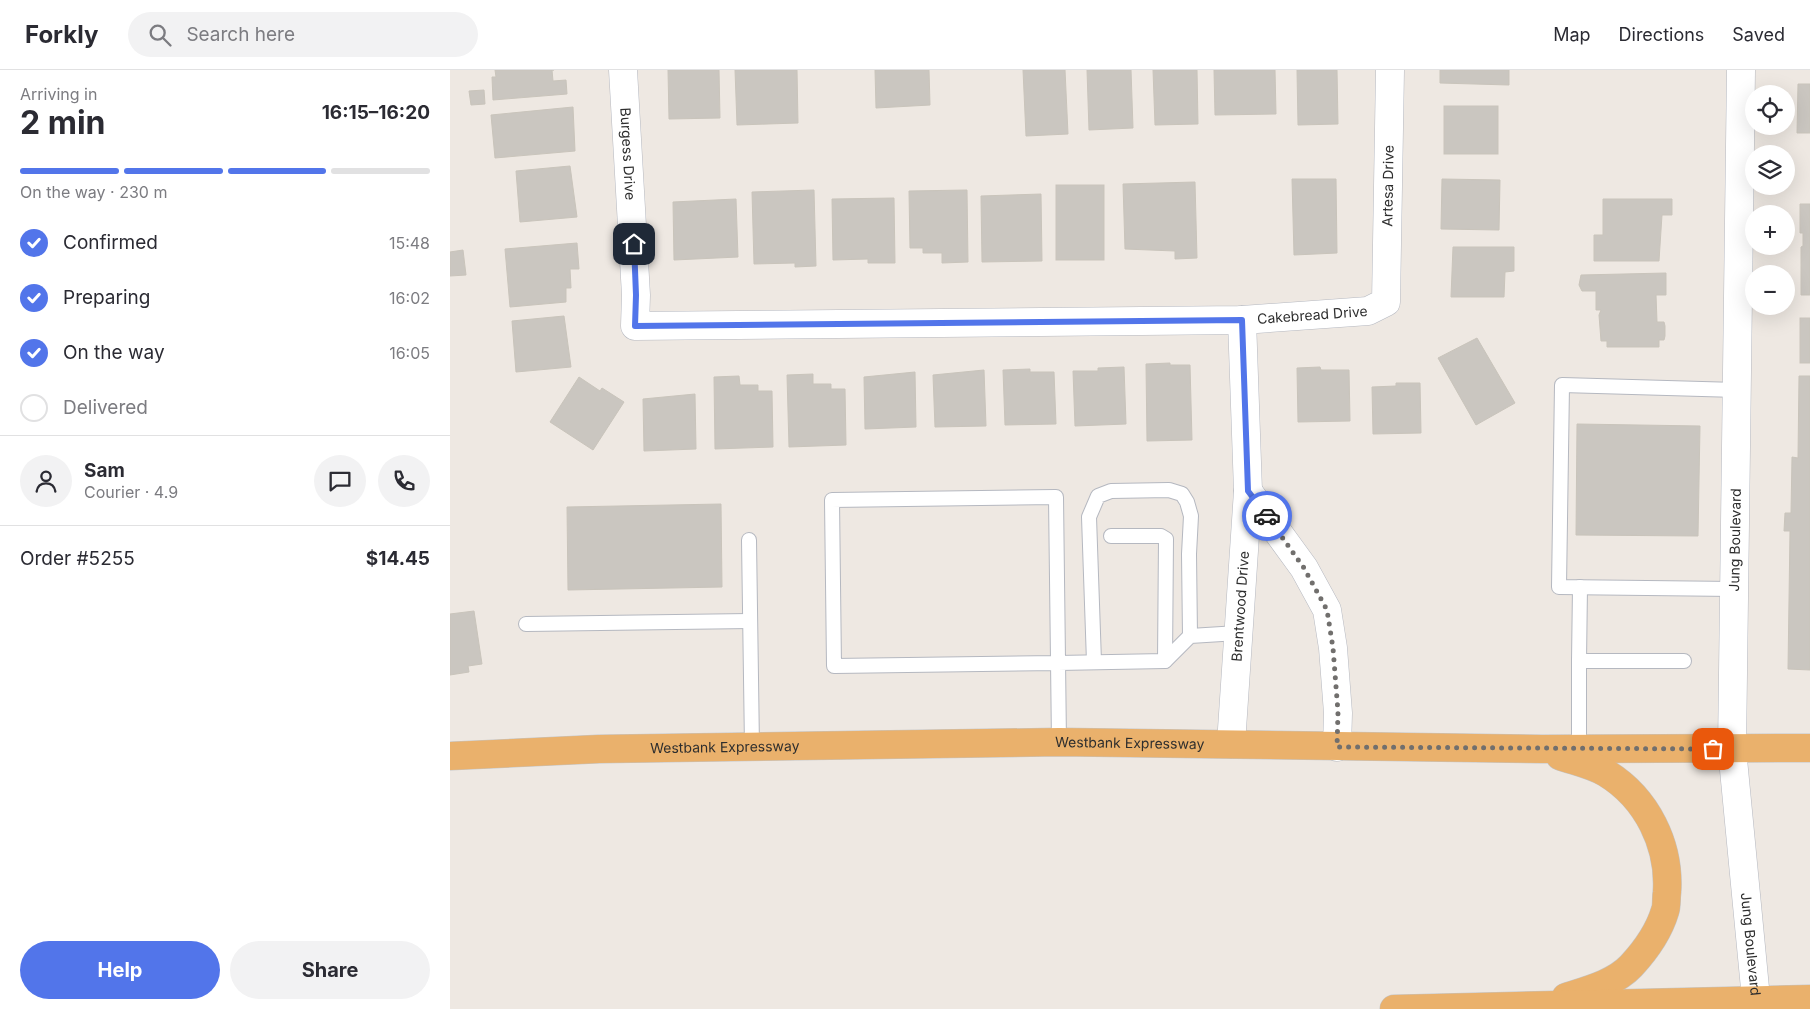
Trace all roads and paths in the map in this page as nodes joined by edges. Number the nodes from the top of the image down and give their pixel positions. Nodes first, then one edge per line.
1 (623, 70) edge
2 (1390, 70) edge
3 (1741, 70) edge
4 (1386, 302) joint
5 (1242, 320) junction
6 (635, 326) joint
7 (1737, 390) junction
8 (1248, 491) junction
9 (1111, 536) dead end
10 (749, 540) dead end
11 (1580, 587) junction
12 (1734, 589) junction
13 (750, 621) junction
14 (526, 624) dead end
15 (1238, 633) junction
16 (1190, 636) junction
17 (1165, 661) junction
18 (1579, 661) junction
19 (1684, 661) dead end
20 (1094, 662) junction
21 (1058, 663) junction
22 (1059, 742) junction
23 (1231, 744) junction
24 (752, 747) junction
25 (1337, 747) junction
26 (1732, 748) junction
27 (1810, 748) edge
28 (1542, 749) junction
29 (1579, 749) junction
30 (450, 756) edge
31 (1810, 999) edge
32 (1757, 1004) edge
33 (1541, 1006) junction
34 (1394, 1009) edge

1 - 6 street, Burgess Drive
2 - 4 street, Artesa Drive
3 - 7 street, Jung Boulevard
4 - 5 street, Cakebread Drive
5 - 6 street, Cakebread Drive
5 - 8 street, Brentwood Drive
7 - 11 lane
7 - 12 street, Jung Boulevard
8 - 15 street, Brentwood Drive
8 - 25 street
9 - 17 lane
10 - 13 lane
11 - 12 lane
11 - 18 lane
12 - 26 street, Jung Boulevard
13 - 14 lane
13 - 24 lane
15 - 16 lane
15 - 23 street, Brentwood Drive
16 - 17 lane
16 - 20 lane
17 - 20 lane
18 - 19 lane
18 - 29 lane
20 - 21 lane
21 - 21 lane
21 - 22 lane
22 - 23 highway, Westbank Expressway
22 - 24 highway, Westbank Expressway
23 - 25 highway, Westbank Expressway
24 - 30 highway, Westbank Expressway
25 - 28 highway, Westbank Expressway
26 - 27 highway, Westbank Expressway
26 - 29 highway, Westbank Expressway
26 - 32 street, Jung Boulevard
28 - 29 highway, Westbank Expressway
28 - 33 highway
31 - 32 highway
32 - 33 highway
33 - 34 highway

